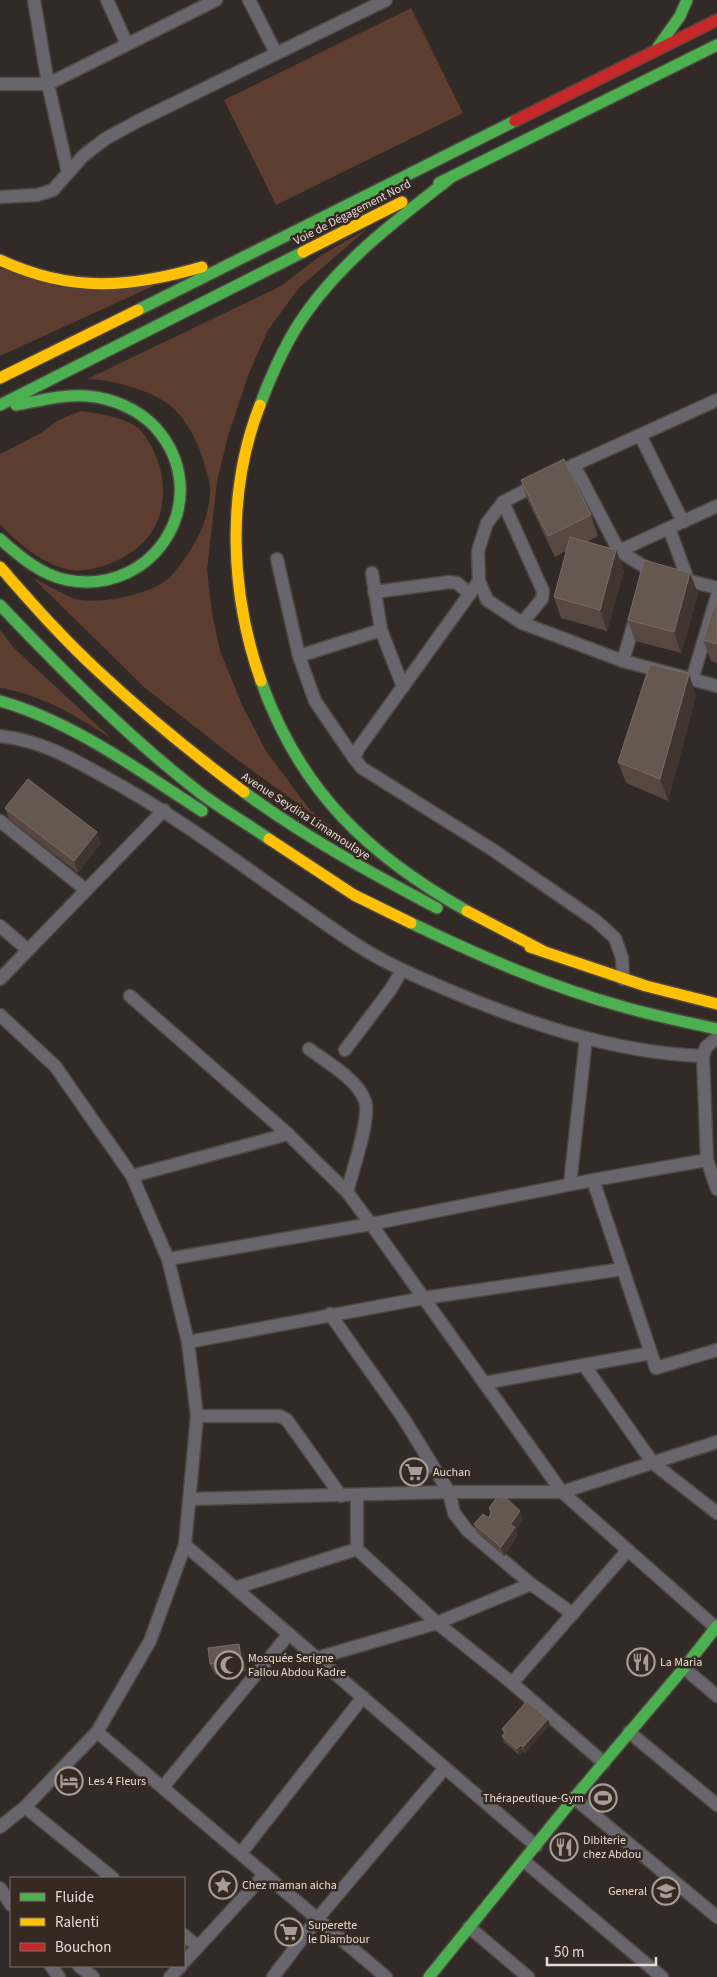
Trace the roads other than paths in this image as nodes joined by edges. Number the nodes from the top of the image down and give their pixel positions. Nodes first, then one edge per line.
1 (35, 0) edge
2 (107, 0) edge
3 (216, 0) edge
4 (249, 0) edge
5 (386, 0) edge
6 (687, 0) edge
7 (193, 5) edge
8 (362, 5) edge
9 (717, 20) edge
10 (127, 44) junction
11 (717, 45) edge
12 (656, 50) junction
13 (276, 53) junction
14 (0, 84) edge
15 (48, 84) junction
16 (68, 173) junction
17 (454, 176) junction
18 (0, 197) edge
19 (258, 250) junction
20 (0, 260) edge
21 (0, 378) edge
22 (717, 400) edge
23 (0, 407) edge
24 (640, 435) junction
25 (574, 465) junction
26 (503, 502) junction
27 (717, 506) edge
28 (683, 522) junction
29 (669, 528) junction
30 (0, 539) edge
31 (619, 552) junction
32 (277, 559) dead end
33 (0, 567) edge
34 (372, 573) dead end
35 (688, 580) junction
36 (479, 581) junction
37 (717, 588) edge
38 (374, 592) junction
39 (470, 594) junction
40 (717, 596) edge
41 (0, 605) edge
42 (639, 606) edge
43 (522, 623) junction
44 (381, 630) junction
45 (299, 656) junction
46 (622, 661) junction
47 (692, 680) junction
48 (717, 686) edge
49 (403, 687) junction
50 (0, 702) edge
51 (0, 736) edge
52 (354, 758) junction
53 (164, 810) junction
54 (211, 816) dead end
55 (0, 821) edge
56 (239, 834) dead end
57 (86, 890) junction
58 (354, 895) junction
59 (0, 926) edge
60 (28, 950) junction
61 (545, 952) junction
62 (402, 970) junction
63 (0, 978) edge
64 (623, 979) junction
65 (130, 996) dead end
66 (717, 1004) edge
67 (0, 1015) edge
68 (717, 1029) edge
69 (586, 1038) junction
70 (717, 1038) edge
71 (309, 1049) dead end
72 (345, 1050) dead end
73 (703, 1056) junction
74 (288, 1134) junction
75 (707, 1160) junction
76 (132, 1176) junction
77 (593, 1180) junction
78 (570, 1184) junction
79 (717, 1189) edge
80 (347, 1192) junction
81 (372, 1224) junction
82 (168, 1259) junction
83 (623, 1269) junction
84 (424, 1298) junction
85 (330, 1314) junction
86 (188, 1342) junction
87 (717, 1350) edge
88 (651, 1353) junction
89 (584, 1365) junction
90 (484, 1382) junction
91 (197, 1416) junction
92 (717, 1442) edge
93 (652, 1463) junction
94 (449, 1492) junction
95 (562, 1492) junction
96 (341, 1496) junction
97 (357, 1496) junction
98 (190, 1499) junction
99 (717, 1513) edge
100 (185, 1546) junction
101 (357, 1549) junction
102 (628, 1550) junction
103 (531, 1584) junction
104 (235, 1588) junction
105 (573, 1614) junction
106 (437, 1622) junction
107 (717, 1625) edge
108 (289, 1634) junction
109 (317, 1658) junction
110 (684, 1668) junction
111 (512, 1683) junction
112 (717, 1696) edge
113 (363, 1697) junction
114 (97, 1732) junction
115 (630, 1732) junction
116 (604, 1763) junction
117 (445, 1768) junction
118 (163, 1787) junction
119 (574, 1798) junction
120 (717, 1805) edge
121 (24, 1807) junction
122 (0, 1827) edge
123 (536, 1846) junction
124 (241, 1853) junction
125 (524, 1861) junction
126 (265, 1874) junction
127 (112, 1877) edge
128 (0, 1888) edge
129 (10, 1903) edge
130 (717, 1917) edge
131 (318, 1920) junction
132 (469, 1927) junction
133 (185, 1936) edge
134 (198, 1947) junction
135 (185, 1961) edge
136 (80, 1967) edge
137 (180, 1967) edge
138 (93, 1977) edge
139 (170, 1977) edge
140 (273, 1977) edge
141 (386, 1977) edge
142 (428, 1977) edge
143 (528, 1977) edge
144 (662, 1977) edge

1 - 15 street
2 - 10 street
3 - 7 street
4 - 13 street
5 - 8 street
6 - 12 main road
7 - 10 street
8 - 13 street
9 - 12 main road, Voie de Dégagement Nord
10 - 15 street
11 - 17 main road, Voie de Dégagement Nord
12 - 19 main road, Voie de Dégagement Nord
13 - 16 street
14 - 15 street
15 - 16 street
16 - 18 street
17 - 23 main road, Voie de Dégagement Nord
17 - 61 main road
19 - 20 main road
19 - 21 main road, Voie de Dégagement Nord
22 - 24 street
23 - 30 main road
24 - 25 street
24 - 28 street
25 - 26 street
25 - 31 street
26 - 36 street
26 - 43 street
27 - 28 street
28 - 29 street
29 - 31 street
29 - 35 street
31 - 35 street
32 - 45 street
33 - 61 main road, Avenue Seydina Limamoulaye
34 - 38 street
35 - 37 street
36 - 39 street
36 - 43 street
38 - 39 street
38 - 44 street
39 - 49 street
40 - 47 street
41 - 58 main road
42 - 46 street
43 - 46 street
44 - 45 street
44 - 49 street
45 - 52 street
46 - 47 street
47 - 48 street
49 - 52 street
50 - 54 main road
51 - 53 street
52 - 64 street
53 - 57 street
53 - 62 street
55 - 57 street
56 - 58 main road
57 - 60 street
58 - 68 main road
59 - 60 street
60 - 63 street
61 - 64 main road, Avenue Seydina Limamoulaye
62 - 69 street
62 - 72 street
64 - 66 main road, Avenue Seydina Limamoulaye
65 - 74 street
67 - 76 street
69 - 73 street
69 - 78 street
70 - 73 street
71 - 80 street
73 - 75 street
74 - 76 street
74 - 80 street
75 - 77 street
75 - 79 street
76 - 82 street
77 - 78 street
77 - 83 street
78 - 81 street
80 - 81 street
81 - 82 street
81 - 84 street
82 - 86 street
83 - 84 street
83 - 88 street
84 - 85 street
84 - 90 street
85 - 86 street
85 - 94 street
86 - 91 street
87 - 88 street
88 - 89 street
89 - 90 street
89 - 93 street
90 - 95 street
91 - 96 street
91 - 98 street
92 - 93 street
93 - 95 street
93 - 99 street
94 - 95 street
94 - 97 street
94 - 103 street
95 - 102 street
96 - 97 street
96 - 98 street
97 - 101 street
98 - 100 street
100 - 104 street
100 - 114 street
101 - 104 street
101 - 106 street
102 - 105 street
102 - 107 street
103 - 105 street
103 - 106 street
104 - 108 street
105 - 111 street
106 - 109 street
106 - 111 street
107 - 110 main road
108 - 109 street
108 - 118 street
109 - 113 street
110 - 112 street
110 - 115 main road
111 - 116 street
113 - 117 street
113 - 124 street
114 - 118 street
114 - 121 street
115 - 116 main road
115 - 120 street
116 - 119 main road
117 - 123 street
117 - 131 street
118 - 124 street
119 - 123 main road
119 - 130 street
121 - 122 street
121 - 127 street
123 - 125 main road
124 - 126 street
125 - 132 main road
125 - 144 street
126 - 131 street
126 - 134 street
128 - 129 street
131 - 140 street
131 - 141 street
132 - 142 main road
132 - 143 street
133 - 134 street
134 - 135 street
136 - 138 street
137 - 139 street

